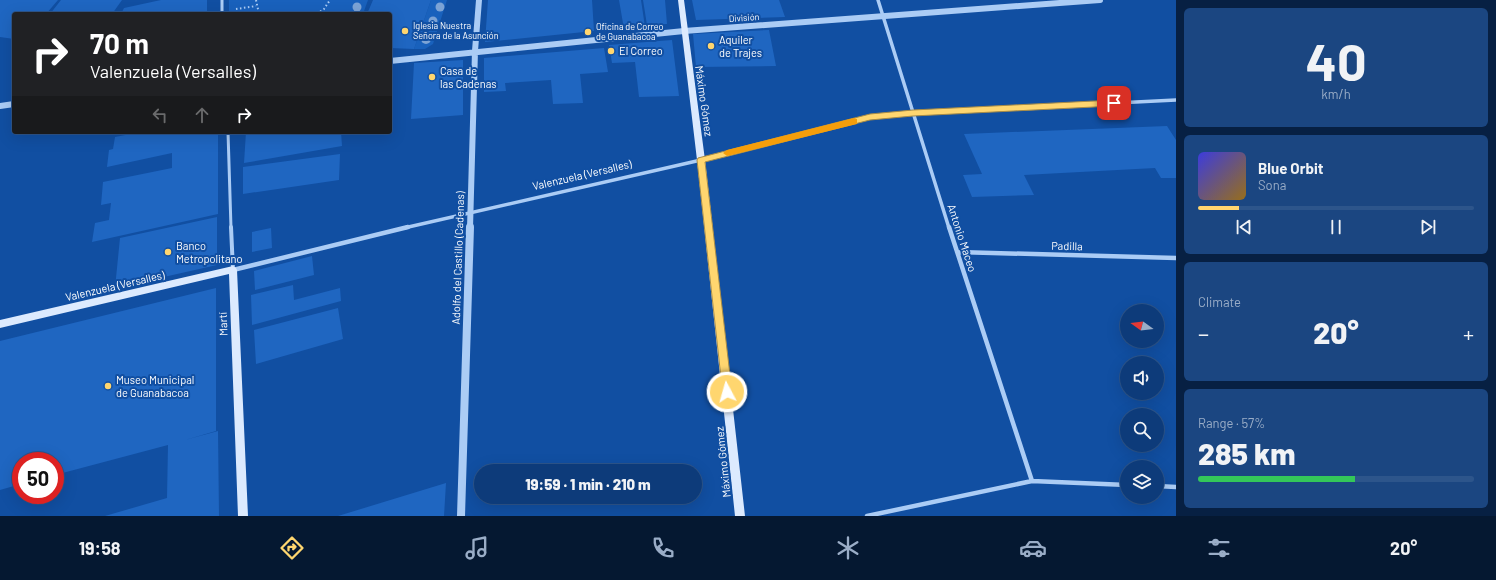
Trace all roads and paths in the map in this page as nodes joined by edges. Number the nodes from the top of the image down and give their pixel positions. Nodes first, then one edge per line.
1 (222, 0) edge
2 (256, 0) edge
3 (330, 0) edge
4 (479, 0) edge
5 (681, 0) edge
6 (878, 0) edge
7 (1100, 0) edge
8 (256, 6) junction
9 (222, 12) edge
10 (227, 12) edge
11 (258, 12) edge
12 (320, 12) edge
13 (883, 17) junction
14 (684, 31) junction
15 (475, 51) junction
16 (392, 61) edge
17 (1176, 100) edge
18 (12, 104) edge
19 (0, 106) edge
20 (913, 113) junction
21 (228, 134) edge
22 (701, 160) junction
23 (471, 211) junction
24 (957, 252) junction
25 (1176, 258) edge
26 (233, 270) junction
27 (0, 324) edge
28 (1032, 481) junction
29 (1120, 485) edge
30 (1164, 486) edge
31 (1176, 487) edge
32 (243, 516) edge
33 (461, 516) edge
34 (740, 516) edge
35 (867, 516) edge

1 - 9 street
2 - 8 path
3 - 12 path
4 - 15 street, Adolfo del Castillo (Cadenas)
5 - 14 main road, Máximo Gómez
6 - 13 street, Antonio Maceo
7 - 13 street, División
8 - 10 path
8 - 11 path
13 - 14 street, División
13 - 20 street, Antonio Maceo
14 - 15 street, División
14 - 22 main road, Máximo Gómez
15 - 16 street, División
15 - 23 street, Adolfo del Castillo (Cadenas)
17 - 20 street, Valenzuela (Versalles)
18 - 19 street
20 - 22 street, Valenzuela (Versalles)
20 - 24 street, Antonio Maceo
21 - 26 street, Martí
22 - 23 street, Valenzuela (Versalles)
22 - 34 main road, Máximo Gómez
23 - 26 street, Valenzuela (Versalles)
23 - 33 street, Adolfo del Castillo (Cadenas)
24 - 25 street, Padilla
24 - 28 street, Antonio Maceo
26 - 27 main road, Valenzuela (Versalles)
26 - 32 main road, Martí
28 - 29 street
28 - 35 street
30 - 31 street

